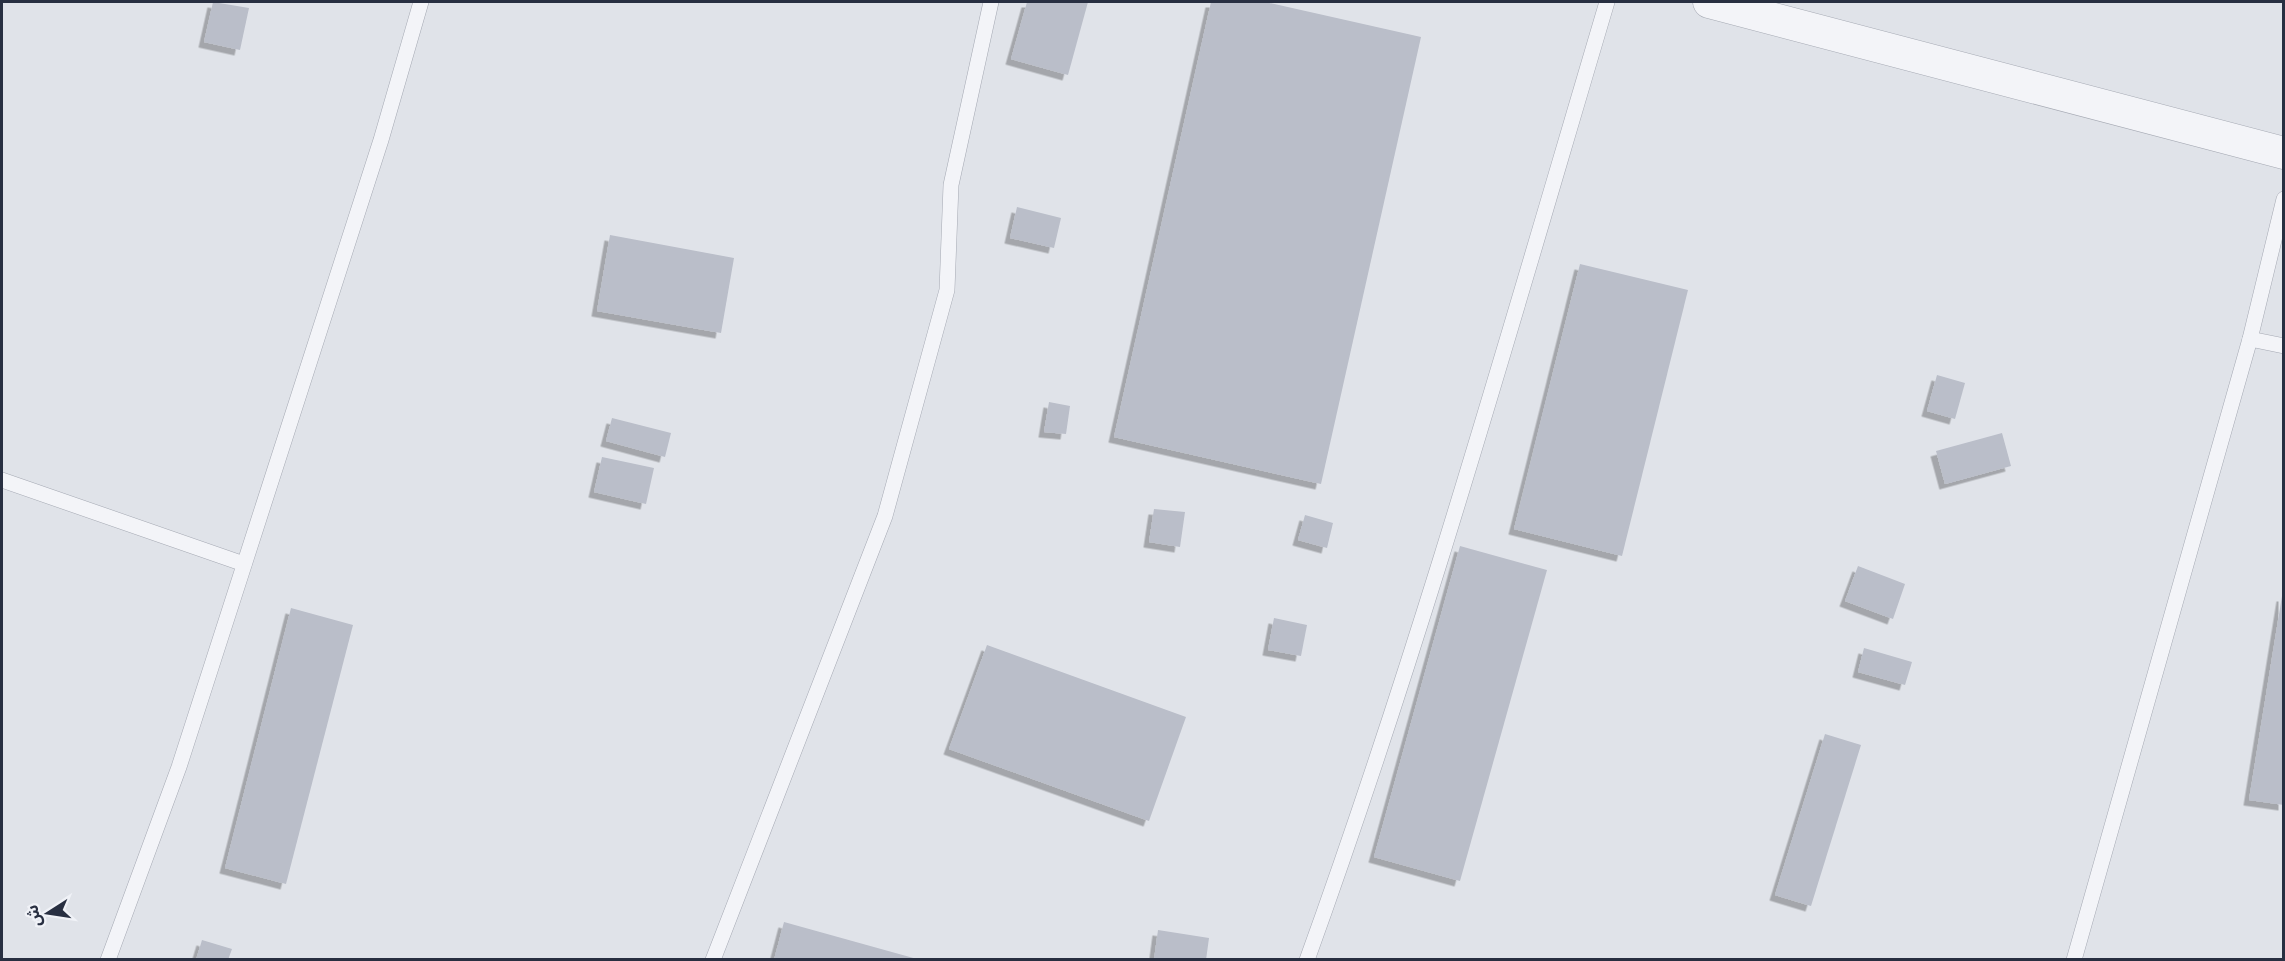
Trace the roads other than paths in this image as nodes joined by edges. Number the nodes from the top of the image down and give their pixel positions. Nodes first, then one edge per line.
1 (421, 2) edge
2 (991, 2) edge
3 (1607, 2) edge
4 (1709, 2) edge
5 (2283, 153) edge
6 (2283, 200) edge
7 (2250, 339) junction
8 (2283, 346) edge
9 (2, 480) edge
10 (244, 564) junction
11 (108, 960) edge
12 (713, 960) edge
13 (1307, 960) edge
14 (2074, 960) edge

1 - 10 lane
2 - 12 lane
3 - 13 lane
4 - 5 street
6 - 7 lane
7 - 8 lane
7 - 14 lane
9 - 10 lane
10 - 11 lane

